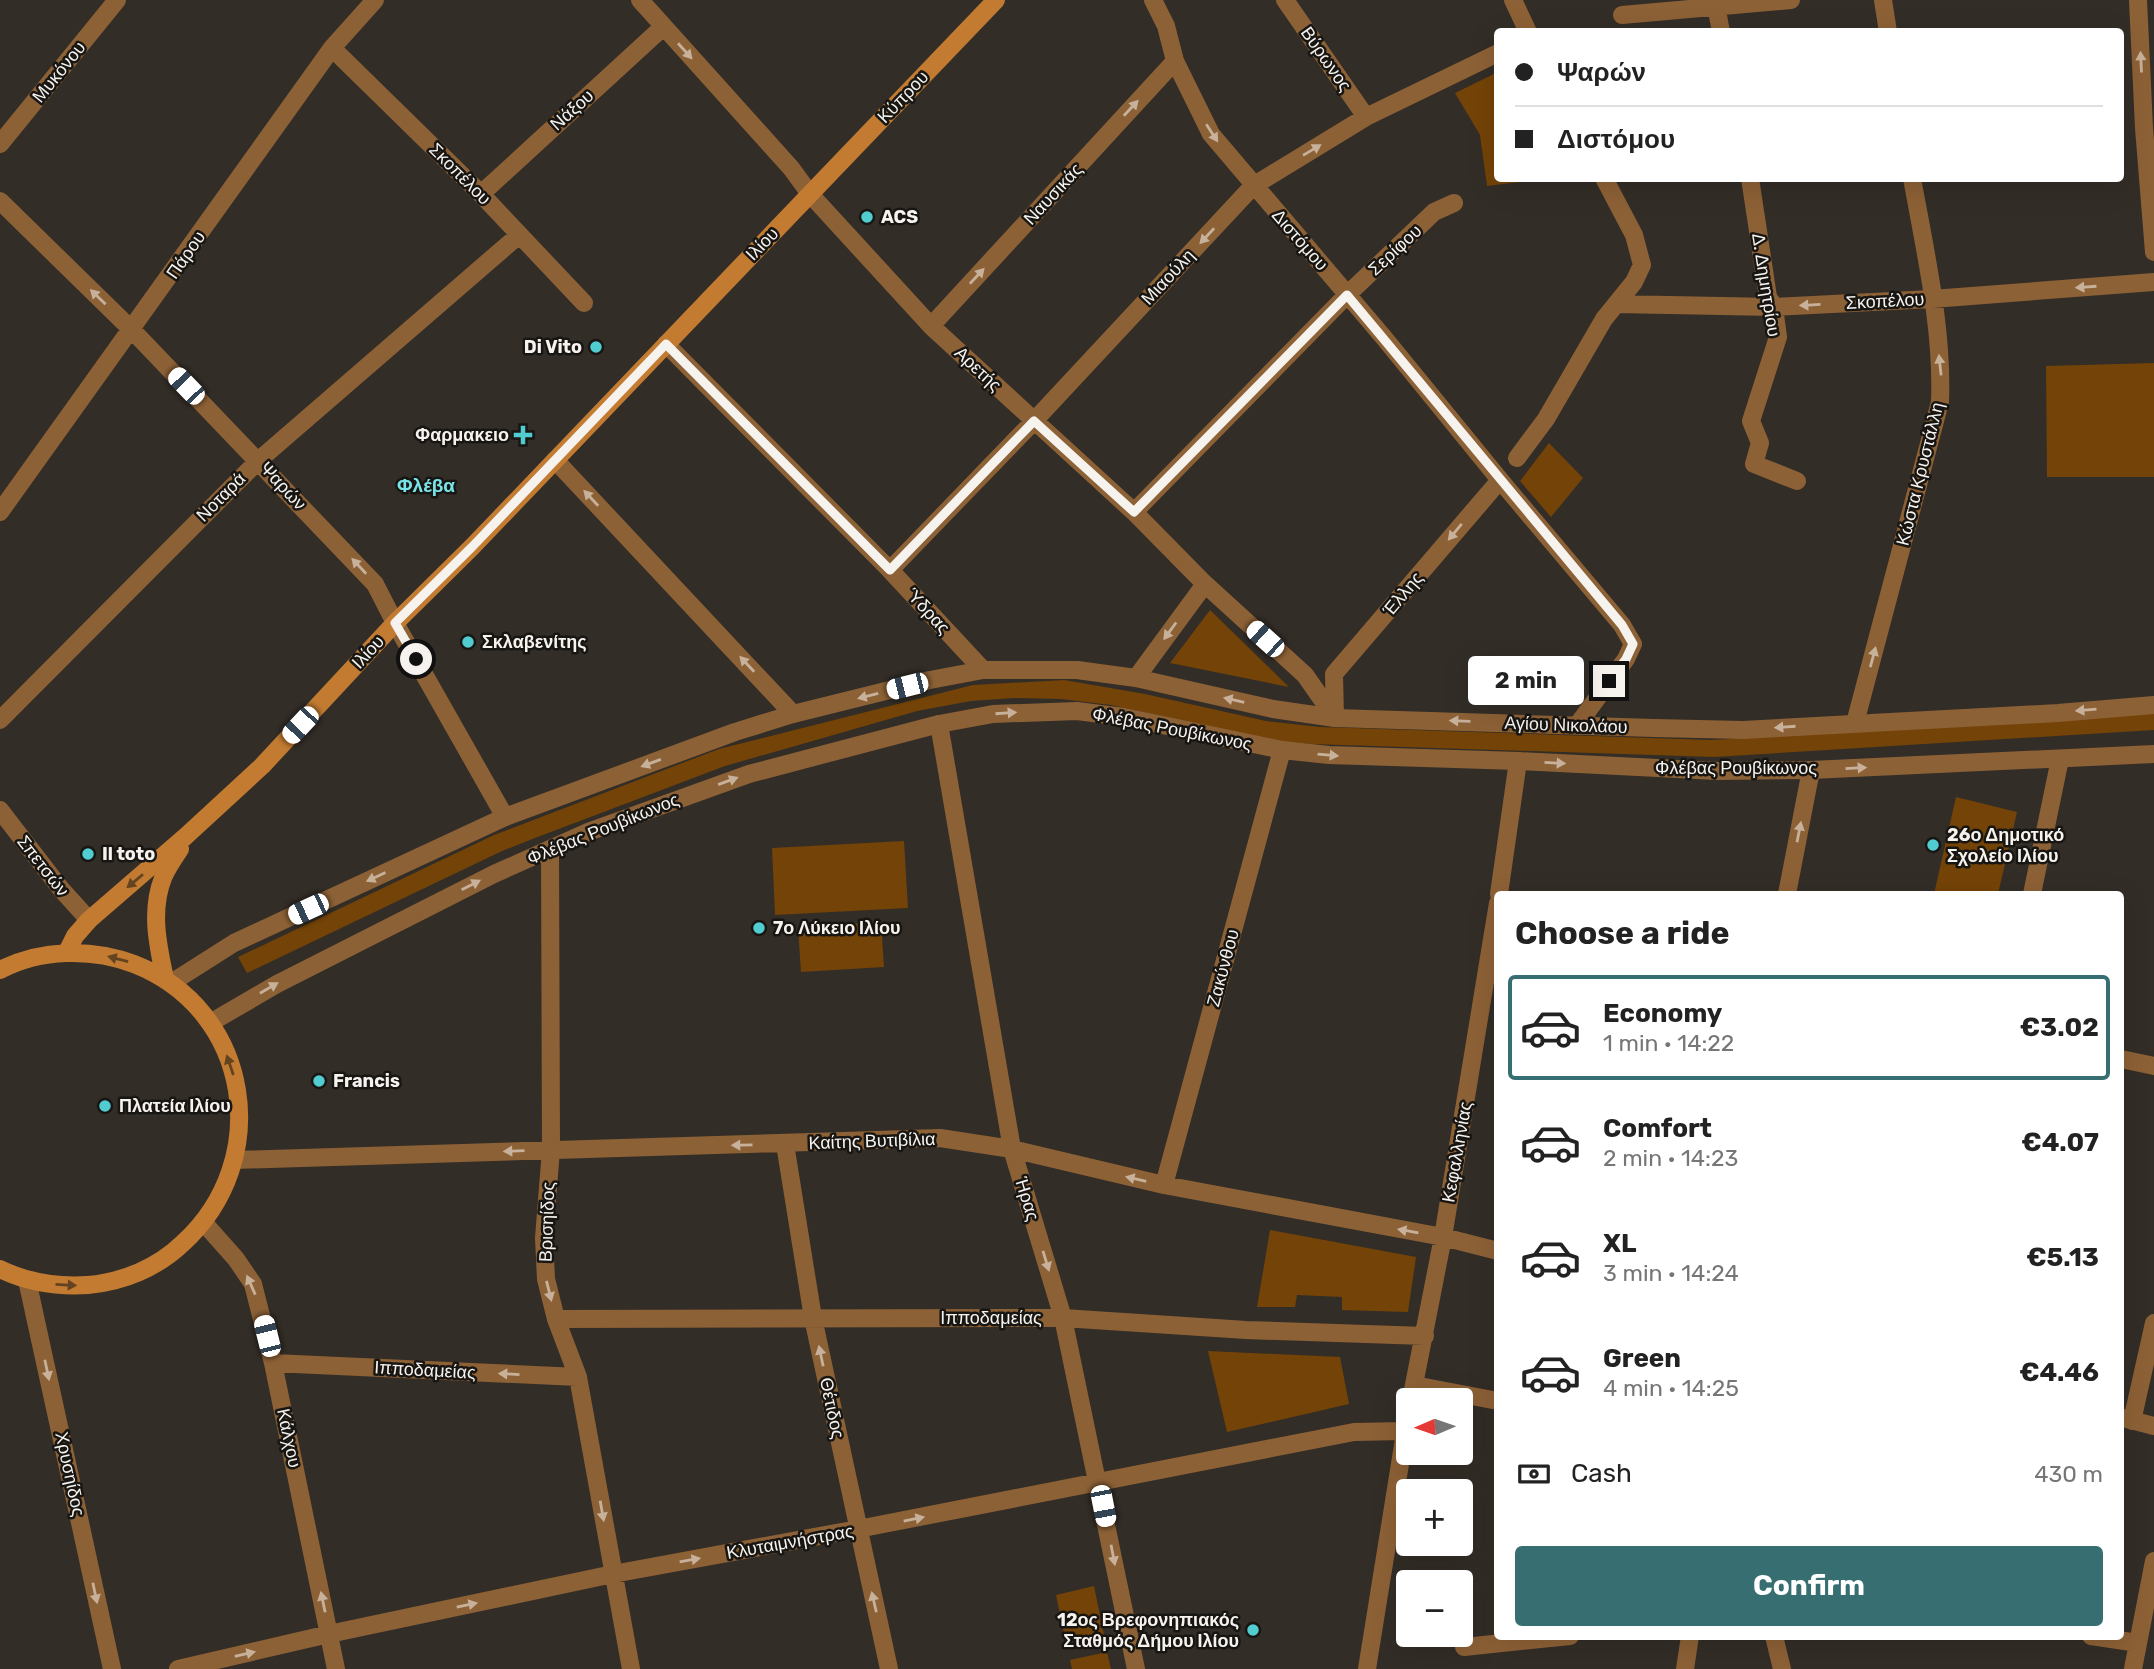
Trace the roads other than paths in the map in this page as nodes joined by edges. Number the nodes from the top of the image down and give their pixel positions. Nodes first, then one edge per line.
1 (117, 0) edge
2 (374, 0) edge
3 (640, 0) edge
4 (996, 0) edge
5 (1153, 0) edge
6 (1285, 0) edge
7 (1513, 0) edge
8 (1791, 0) edge
9 (1883, 0) edge
10 (2138, 0) edge
11 (1716, 3) edge
12 (1622, 15) dead end
13 (663, 27) junction
14 (1526, 28) edge
15 (1720, 28) edge
16 (1887, 28) edge
17 (332, 48) junction
18 (1494, 55) edge
19 (1175, 61) junction
20 (1366, 117) junction
21 (0, 144) edge
22 (1606, 182) edge
23 (1751, 182) edge
24 (1913, 182) edge
25 (1253, 186) junction
26 (481, 194) junction
27 (810, 194) junction
28 (0, 201) edge
29 (1454, 203) dead end
30 (519, 235) junction
31 (2154, 252) edge
32 (2154, 282) edge
33 (1347, 295) junction
34 (1932, 299) junction
35 (584, 303) dead end
36 (1616, 304) junction
37 (1774, 307) junction
38 (931, 326) junction
39 (132, 330) junction
40 (666, 344) junction
41 (1034, 421) junction
42 (1517, 458) dead end
43 (258, 460) junction
44 (555, 460) junction
45 (1500, 480) junction
46 (1797, 481) dead end
47 (0, 512) edge
48 (1134, 512) junction
49 (890, 570) junction
50 (1205, 584) junction
51 (395, 623) junction
52 (983, 670) junction
53 (1136, 678) junction
54 (2154, 705) edge
55 (793, 714) junction
56 (1335, 718) junction
57 (0, 720) edge
58 (1855, 723) junction
59 (939, 724) junction
60 (1578, 724) junction
61 (1282, 750) junction
62 (2154, 754) edge
63 (2060, 758) junction
64 (1518, 761) junction
65 (1811, 770) junction
66 (0, 810) edge
67 (505, 817) junction
68 (186, 836) junction
69 (550, 849) junction
70 (1499, 891) edge
71 (1788, 891) edge
72 (2033, 891) edge
73 (89, 920) junction
74 (67, 952) junction
75 (1494, 956) edge
76 (0, 970) edge
77 (168, 981) junction
78 (210, 1023) junction
79 (2124, 1060) edge
80 (2154, 1066) edge
81 (785, 1144) junction
82 (1012, 1149) junction
83 (551, 1150) junction
84 (235, 1160) junction
85 (1164, 1185) junction
86 (204, 1223) junction
87 (1443, 1237) junction
88 (1494, 1250) edge
89 (0, 1269) edge
90 (27, 1280) junction
91 (813, 1318) junction
92 (1063, 1318) junction
93 (556, 1319) junction
94 (2154, 1323) edge
95 (1425, 1336) junction
96 (273, 1363) junction
97 (578, 1377) junction
98 (1413, 1388) edge
99 (1474, 1399) edge
100 (1494, 1401) edge
101 (2127, 1419) edge
102 (2154, 1426) edge
103 (1396, 1431) edge
104 (1399, 1465) edge
105 (1099, 1482) junction
106 (858, 1530) junction
107 (2154, 1561) edge
108 (613, 1574) junction
109 (329, 1634) junction
110 (1531, 1640) edge
111 (1689, 1640) edge
112 (1775, 1640) edge
113 (2117, 1640) edge
114 (2137, 1643) junction
115 (1473, 1646) edge
116 (112, 1669) edge
117 (178, 1669) edge
118 (336, 1669) edge
119 (631, 1669) edge
120 (889, 1669) edge
121 (1136, 1669) edge
122 (1367, 1669) edge
123 (1685, 1669) edge
124 (1782, 1669) edge
125 (2133, 1669) edge

1 - 21 street, Μυκόνου
2 - 17 street, Πάρου
3 - 13 street, Αρετής
4 - 27 main road, Κύπρου
5 - 19 street, Διστόμου
6 - 20 street, Βύρωνος
7 - 14 street
8 - 11 street
9 - 16 street
31 -> 10 street
11 - 12 street
11 - 15 street
13 - 26 street, Νάξου
13 -> 27 street, Αρετής
17 - 26 street, Σκοπέλου
17 - 39 street, Πάρου
18 - 20 street, Μιαούλη
19 -> 25 street, Διστόμου
38 -> 19 street, Ναυσικάς
25 -> 20 street, Μιαούλη
22 - 36 street
23 - 37 street, Δ. Δημητρίου
24 - 34 street, Κώστα Κρυστάλλη
25 - 33 street, Διστόμου
25 -> 41 street, Μιαούλη
26 - 30 street, Σκοπέλου
27 - 38 street, Αρετής
27 - 40 main road, Ιλίου
39 -> 28 street, Ψαρών
29 - 33 street, Σερίφου
30 - 35 street, Σκοπέλου
30 - 43 street, Νοταρά
32 -> 34 street, Σκοπέλου
33 - 45 street, Διστόμου
33 - 48 street, Σερίφου
34 -> 37 street, Σκοπέλου
58 -> 34 street, Κώστα Κρυστάλλη
36 - 37 street, Σκοπέλου
36 - 42 street
37 - 46 street, Δ. Δημητρίου
38 - 41 street, Αρετής
39 - 43 street, Ψαρών
39 - 47 street, Πάρου
40 - 44 main road, Ιλίου
40 - 49 street, Ύδρας
41 - 48 street, Αρετής
41 - 49 street, Μιαούλη
51 -> 43 street, Ψαρών
43 - 57 street, Νοταρά
44 - 51 main road, Ιλίου
55 -> 44 street
45 -> 56 street, Έλλης
45 - 60 street, Διστόμου
48 - 50 street, Αρετής
49 - 52 street, Ύδρας
50 -> 53 street
50 - 56 street, Αρετής
51 - 67 street, Ψαρών
51 - 68 main road, Ιλίου
52 - 53 street, Αγίου Νικολάου
52 -> 55 street
56 -> 53 street, Αγίου Νικολάου
54 -> 58 street, Αγίου Νικολάου
55 -> 67 street
60 -> 56 street, Αγίου Νικολάου
58 -> 60 street, Αγίου Νικολάου
59 -> 61 street, Φλέβας Ρουβίκωνος
69 -> 59 street, Φλέβας Ρουβίκωνος
59 - 82 street, Ήρας
61 -> 64 street, Φλέβας Ρουβίκωνος
61 - 85 street, Ζακύνθου
62 - 63 street, Φλέβας Ρουβίκωνος
65 -> 63 street, Φλέβας Ρουβίκωνος
63 - 72 street
64 -> 65 street, Φλέβας Ρουβίκωνος
64 - 70 street
71 -> 65 street
66 - 73 street, Σπετσών
67 -> 77 street
68 -> 73 main road, Ιλίου
68 - 77 main road, Ιλίου
78 -> 69 street, Φλέβας Ρουβίκωνος
69 - 83 street, Βρισηίδος
73 - 74 main road, Ιλίου
74 - 76 main road
77 -> 74 main road
75 - 87 street, Κεφαλληνίας
77 - 78 main road
84 -> 78 main road
79 - 80 street
81 - 82 street, Καίτης Βυτιβίλια
81 -> 83 street, Καίτης Βυτιβίλια
81 - 91 street, Θέτιδος
85 -> 82 street, Καίτης Βυτιβίλια
82 -> 92 street, Ήρας
83 -> 84 street, Καίτης Βυτιβίλια
83 -> 93 street, Βρισηίδος
84 - 86 main road
87 -> 85 street, Καίτης Βυτιβίλια
90 -> 86 main road
96 -> 86 street, Κάλχου
87 - 88 street, Καίτης Βυτιβίλια
87 - 95 street, Κεφαλληνίας
89 - 90 main road
90 -> 116 street, Χρυσηίδος
91 - 92 street, Ιπποδαμείας
91 - 93 street, Ιπποδαμείας
106 -> 91 street, Θέτιδος
92 - 95 street, Ιπποδαμείας
92 - 105 street, Ήρας
93 - 97 street, Βρισηίδος
94 - 101 street
95 - 98 street, Κεφαλληνίας
97 -> 96 street, Ιπποδαμείας
109 -> 96 street, Κάλχου
97 -> 108 street, Βρισηίδος
99 - 100 street
101 - 102 street
103 - 105 street, Κλυταιμνήστρας
104 - 122 street
106 -> 105 street, Κλυταιμνήστρας
105 -> 121 street, Ήρας
108 -> 106 street, Κλυταιμνήστρας
120 -> 106 street, Θέτιδος
107 - 114 street
109 -> 108 street, Κλυταιμνήστρας
108 - 119 street, Βρισηίδος
117 -> 109 street, Κλυταιμνήστρας
109 - 118 street, Κάλχου
110 - 115 street
111 - 123 street
112 - 124 street
113 - 114 street
114 - 125 street

